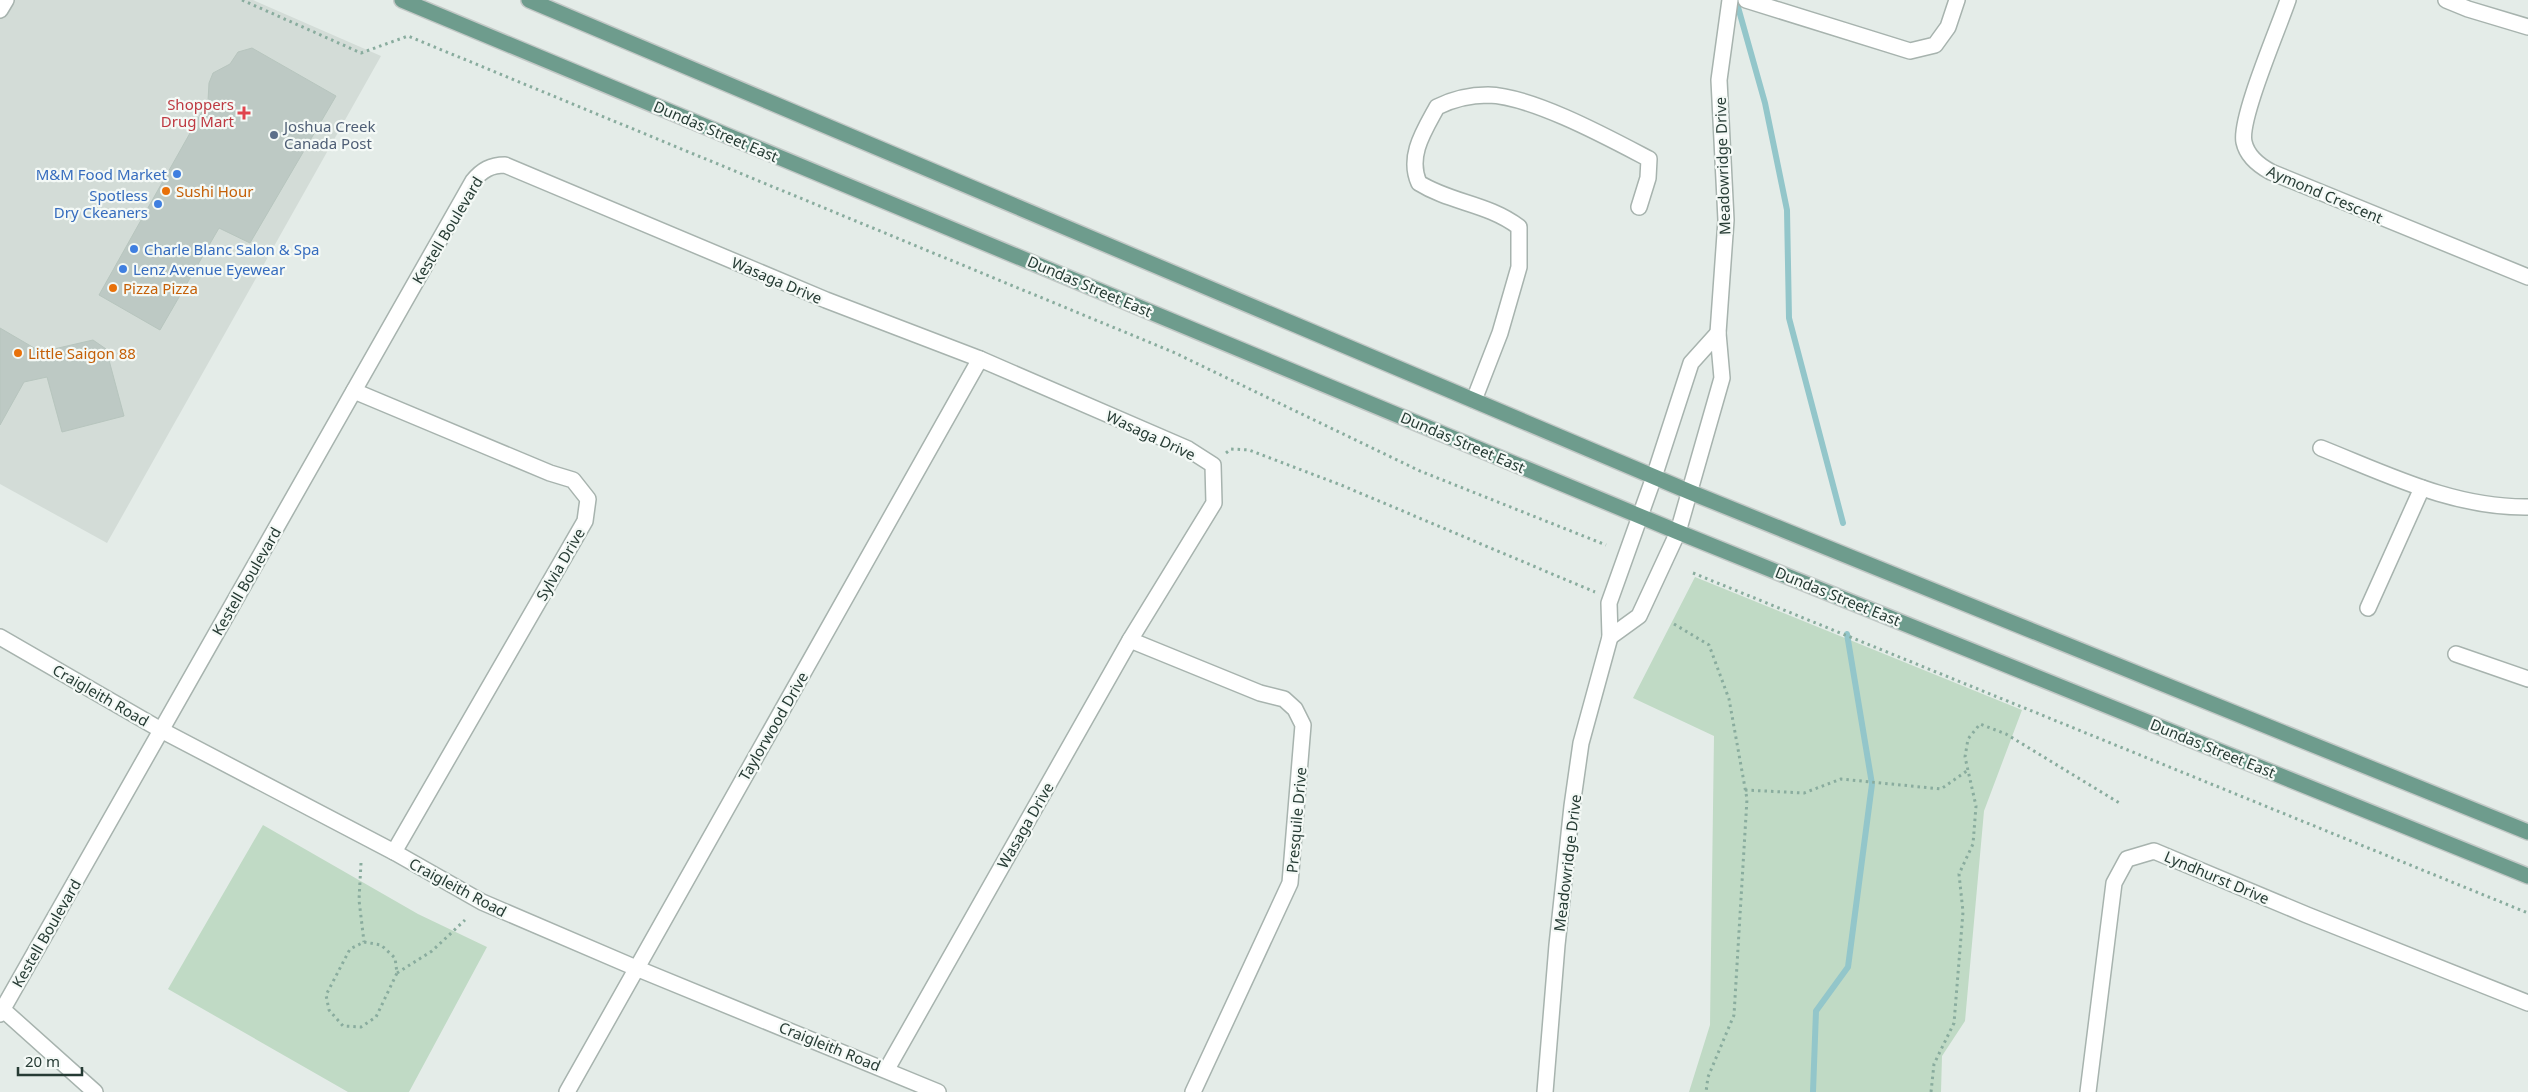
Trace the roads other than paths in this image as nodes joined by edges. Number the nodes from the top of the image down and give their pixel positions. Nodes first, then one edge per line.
1 (6, 0) edge
2 (402, 0) edge
3 (529, 0) edge
4 (1730, 0) edge
5 (1746, 0) edge
6 (1957, 0) edge
7 (2288, 0) edge
8 (2446, 0) edge
9 (0, 10) edge
10 (2528, 26) edge
11 (505, 165) joint
12 (1639, 207) dead end
13 (2528, 277) edge
14 (1718, 333) junction
15 (980, 359) junction
16 (354, 391) junction
17 (1474, 400) junction
18 (2321, 448) dead end
19 (1654, 477) junction
20 (2422, 488) junction
21 (1690, 492) junction
22 (2528, 507) edge
23 (1640, 516) junction
24 (1678, 532) junction
25 (2368, 608) dead end
26 (0, 637) edge
27 (1610, 637) junction
28 (1130, 640) junction
29 (2456, 654) dead end
30 (2528, 679) edge
31 (161, 730) junction
32 (2528, 832) edge
33 (394, 852) junction
34 (2528, 876) edge
35 (636, 968) junction
36 (2528, 1003) edge
37 (1, 1010) edge
38 (887, 1069) junction
39 (95, 1092) edge
40 (567, 1092) edge
41 (938, 1092) edge
42 (1193, 1092) edge
43 (1545, 1092) edge
44 (2088, 1092) edge

1 - 9 street
2 - 23 main road, Dundas Street East
3 - 17 main road
4 - 14 street, Meadowridge Drive
5 - 6 street
7 - 13 street, Aymond Crescent
8 - 10 street
11 - 15 street, Wasaga Drive
11 - 16 street, Kestell Boulevard
12 - 17 street
14 - 19 street, Meadowridge Drive
14 - 21 street, Meadowridge Drive
15 - 28 street, Wasaga Drive
15 - 35 street, Taylorwood Drive
16 - 31 street, Kestell Boulevard
16 - 33 street, Sylvia Drive
17 - 19 main road
18 - 20 street
19 - 21 main road
19 - 23 street, Meadowridge Drive
20 - 22 street
20 - 25 street
21 - 24 street, Meadowridge Drive
21 - 32 main road
23 - 24 main road, Dundas Street East
23 - 27 street, Meadowridge Drive
24 - 27 street, Meadowridge Drive
24 - 34 main road, Dundas Street East
26 - 31 street, Craigleith Road
27 - 43 street, Meadowridge Drive
28 - 38 street, Wasaga Drive
28 - 42 street, Presquile Drive
29 - 30 street
31 - 33 street, Craigleith Road
31 - 37 street, Kestell Boulevard
33 - 35 street, Craigleith Road
35 - 38 street, Craigleith Road
35 - 40 street, Taylorwood Drive
36 - 44 street, Lyndhurst Drive
37 - 39 street
38 - 41 street, Craigleith Road

